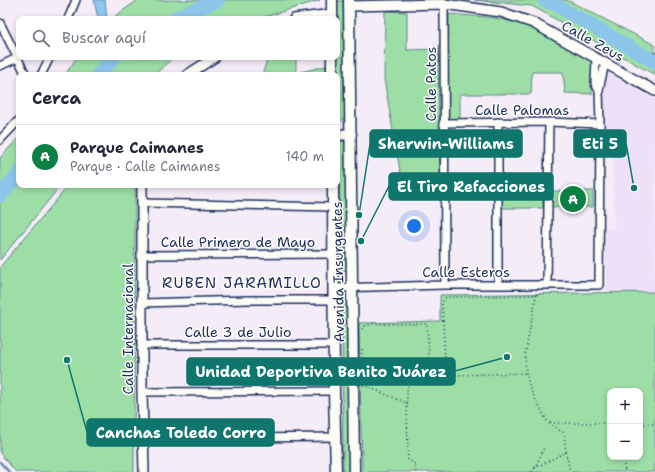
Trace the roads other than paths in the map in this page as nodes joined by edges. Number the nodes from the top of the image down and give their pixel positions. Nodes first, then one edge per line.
1 (76, 0) edge
2 (349, 3) edge
3 (444, 4) junction
4 (332, 9) edge
5 (69, 16) edge
6 (305, 16) edge
7 (0, 23) edge
8 (16, 53) edge
9 (16, 58) edge
10 (596, 58) junction
11 (19, 60) edge
12 (48, 60) edge
13 (210, 60) edge
14 (332, 60) edge
15 (605, 63) junction
16 (0, 66) edge
17 (25, 72) edge
18 (42, 72) edge
19 (192, 72) edge
20 (332, 72) edge
21 (599, 90) junction
22 (655, 91) edge
23 (498, 122) junction
24 (549, 122) junction
25 (16, 123) edge
26 (444, 123) junction
27 (600, 124) junction
28 (351, 134) junction
29 (340, 135) edge
30 (0, 140) edge
31 (142, 188) edge
32 (333, 188) edge
33 (143, 203) junction
34 (333, 208) junction
35 (334, 254) junction
36 (142, 256) junction
37 (445, 285) junction
38 (498, 285) junction
39 (547, 285) junction
40 (352, 287) junction
41 (334, 288) junction
42 (334, 300) junction
43 (142, 303) junction
44 (142, 345) junction
45 (334, 345) junction
46 (334, 391) junction
47 (142, 392) junction
48 (335, 437) junction
49 (143, 439) junction
50 (144, 472) edge
51 (336, 472) edge
52 (354, 472) edge

1 - 5 street
2 - 3 street, Calle Zeus
2 - 28 main road, Avenida Insurgentes
3 - 10 street, Calle Zeus
3 - 26 street, Calle Patos
4 - 6 street
7 - 8 street
9 - 16 street
10 - 15 street, Calle Zeus
10 - 21 street
11 - 17 street
12 - 18 street
13 - 19 street
14 - 20 main road
15 - 21 street
15 - 22 street, Calle Zeus
21 - 27 street
23 - 24 street, Calle Palomas
23 - 26 street, Calle Palomas
23 - 38 street
24 - 27 street, Calle Palomas
24 - 39 street
25 - 30 street
26 - 37 street, Calle Patos
27 - 39 street, Calle Esteros
28 - 29 main road
28 - 40 main road, Avenida Insurgentes
31 - 33 street, Calle Internacional
32 - 34 main road, Avenida Insurgentes
33 - 34 street
33 - 36 street, Calle Internacional
34 - 35 main road, Avenida Insurgentes
35 - 36 street, Calle Primero de Mayo
35 - 41 main road, Avenida Insurgentes
36 - 43 street, Calle Internacional
37 - 38 street, Calle Esteros
37 - 40 street, Calle Esteros
38 - 39 street, Calle Esteros
40 - 41 street, Calle Esteros
40 - 52 main road, Avenida Insurgentes
41 - 42 main road, Avenida Insurgentes
42 - 43 street
42 - 45 main road, Avenida Insurgentes
43 - 44 street, Calle Internacional
44 - 45 street, Calle 3 de Julio
44 - 47 street, Calle Internacional
45 - 46 main road, Avenida Insurgentes
46 - 47 street
46 - 48 main road, Avenida Insurgentes
47 - 49 street, Calle Internacional
48 - 49 street
48 - 51 main road, Avenida Insurgentes
49 - 50 street, Calle Internacional

